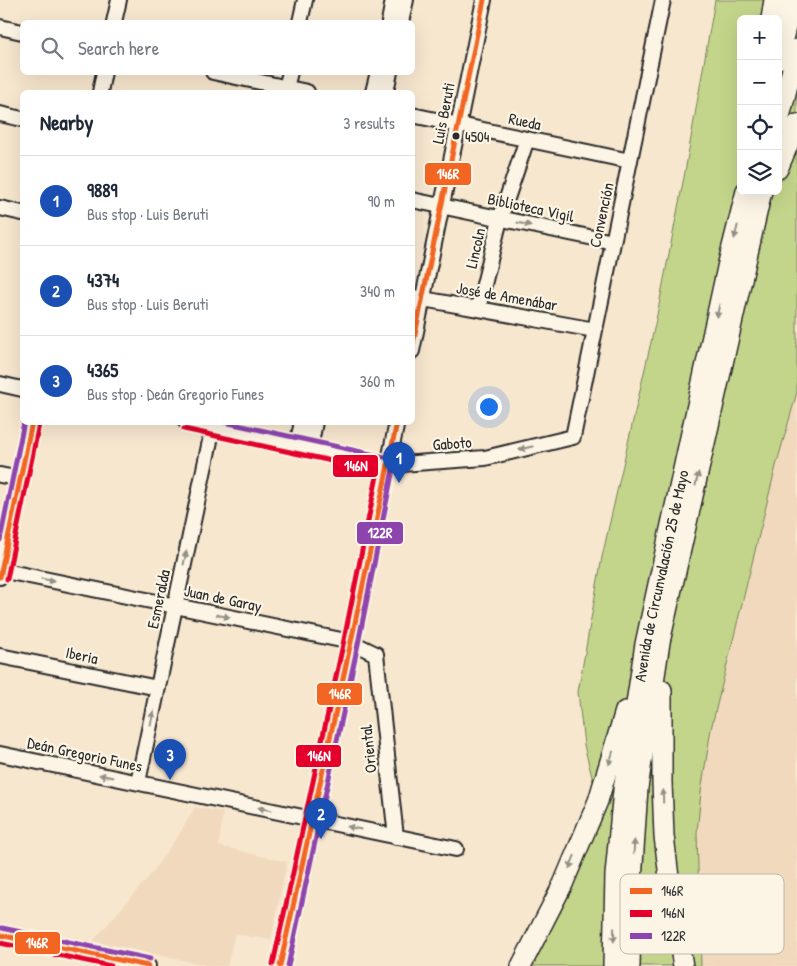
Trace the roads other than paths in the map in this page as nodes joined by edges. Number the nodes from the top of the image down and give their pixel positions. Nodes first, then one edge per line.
1 (119, 0) edge
2 (305, 0) edge
3 (393, 0) edge
4 (406, 0) edge
5 (484, 0) edge
6 (663, 0) edge
7 (774, 0) edge
8 (793, 0) edge
9 (772, 15) edge
10 (114, 20) edge
11 (300, 20) edge
12 (388, 20) edge
13 (401, 20) edge
14 (0, 27) edge
15 (20, 32) edge
16 (782, 43) edge
17 (797, 49) edge
18 (103, 75) edge
19 (225, 75) edge
20 (289, 75) edge
21 (377, 75) edge
22 (389, 75) edge
23 (100, 90) edge
24 (286, 90) edge
25 (374, 90) edge
26 (386, 90) edge
27 (782, 109) edge
28 (0, 114) edge
29 (415, 117) edge
30 (20, 119) edge
31 (797, 124) edge
32 (458, 125) junction
33 (526, 139) junction
34 (782, 160) edge
35 (630, 162) junction
36 (745, 195) edge
37 (761, 195) edge
38 (767, 195) edge
39 (415, 201) edge
40 (442, 207) junction
41 (0, 208) edge
42 (20, 213) edge
43 (500, 219) junction
44 (751, 234) junction
45 (613, 242) junction
46 (418, 298) edge
47 (478, 310) junction
48 (415, 324) edge
49 (596, 330) junction
50 (0, 384) edge
51 (20, 389) edge
52 (31, 425) edge
53 (213, 425) edge
54 (302, 425) edge
55 (314, 425) edge
56 (396, 425) edge
57 (573, 437) joint
58 (304, 447) junction
59 (387, 465) junction
60 (0, 475) edge
61 (20, 479) junction
62 (0, 572) edge
63 (175, 606) junction
64 (351, 642) junction
65 (653, 643) junction
66 (0, 656) edge
67 (158, 688) junction
68 (0, 754) edge
69 (138, 782) junction
70 (313, 820) junction
71 (396, 837) junction
72 (456, 849) dead end
73 (632, 874) edge
74 (669, 874) edge
75 (0, 935) edge
76 (98, 961) edge
77 (148, 966) edge
78 (280, 966) edge
79 (521, 966) edge
80 (613, 966) edge

1 - 10 street
2 - 11 street
3 - 12 street
4 - 13 street
5 - 32 street, Luis Beruti
6 - 35 street, Convención
7 - 9 highway
8 - 16 highway
14 - 15 street
17 - 27 highway
18 - 23 street
19 - 24 street
20 - 24 street
21 - 25 street
22 - 26 street
28 - 30 street
29 - 32 street, Rueda
31 - 34 highway
32 - 33 street, Rueda
32 - 40 street, Luis Beruti
33 - 35 street, Rueda
33 - 43 street, Lincoln
35 - 45 street, Convención
36 -> 65 highway, Avenida de Circunvalación 25 de Mayo
37 - 44 highway, Avenida de Circunvalación 25 de Mayo
38 - 44 highway
39 - 40 street, Biblioteca Vigil
40 - 43 street, Biblioteca Vigil
40 - 46 street, Luis Beruti
41 - 42 street
43 -> 45 street, Biblioteca Vigil
43 - 47 street, Lincoln
65 -> 44 highway, Avenida de Circunvalación 25 de Mayo
45 - 49 street, Convención
46 - 47 street, José de Amenábar
46 - 48 street, Luis Beruti
47 - 49 street, José de Amenábar
49 - 57 street, Convención
50 - 51 street
52 - 61 street
53 - 58 street, Gaboto
63 -> 53 street, Esmeralda
54 - 58 street
55 - 58 street
56 - 59 street
57 -> 59 street, Gaboto
58 - 59 street, Gaboto
59 - 64 street
60 - 61 street
61 - 62 street
62 -> 63 street, Juan de Garay
63 -> 64 street, Juan de Garay
63 - 67 street, Esmeralda
64 - 70 street
64 - 71 street, Oriental
73 -> 65 highway, Avenida de Circunvalación 25 de Mayo
74 -> 65 highway
65 -> 79 highway
65 -> 80 highway, Avenida de Circunvalación 25 de Mayo
66 - 67 street, Iberia
69 -> 67 street, Esmeralda
69 -> 68 street, Deán Gregorio Funes
70 -> 69 street, Deán Gregorio Funes
71 -> 70 street, Deán Gregorio Funes
70 - 78 street
71 - 72 street, Deán Gregorio Funes
75 - 76 street
76 - 77 street

